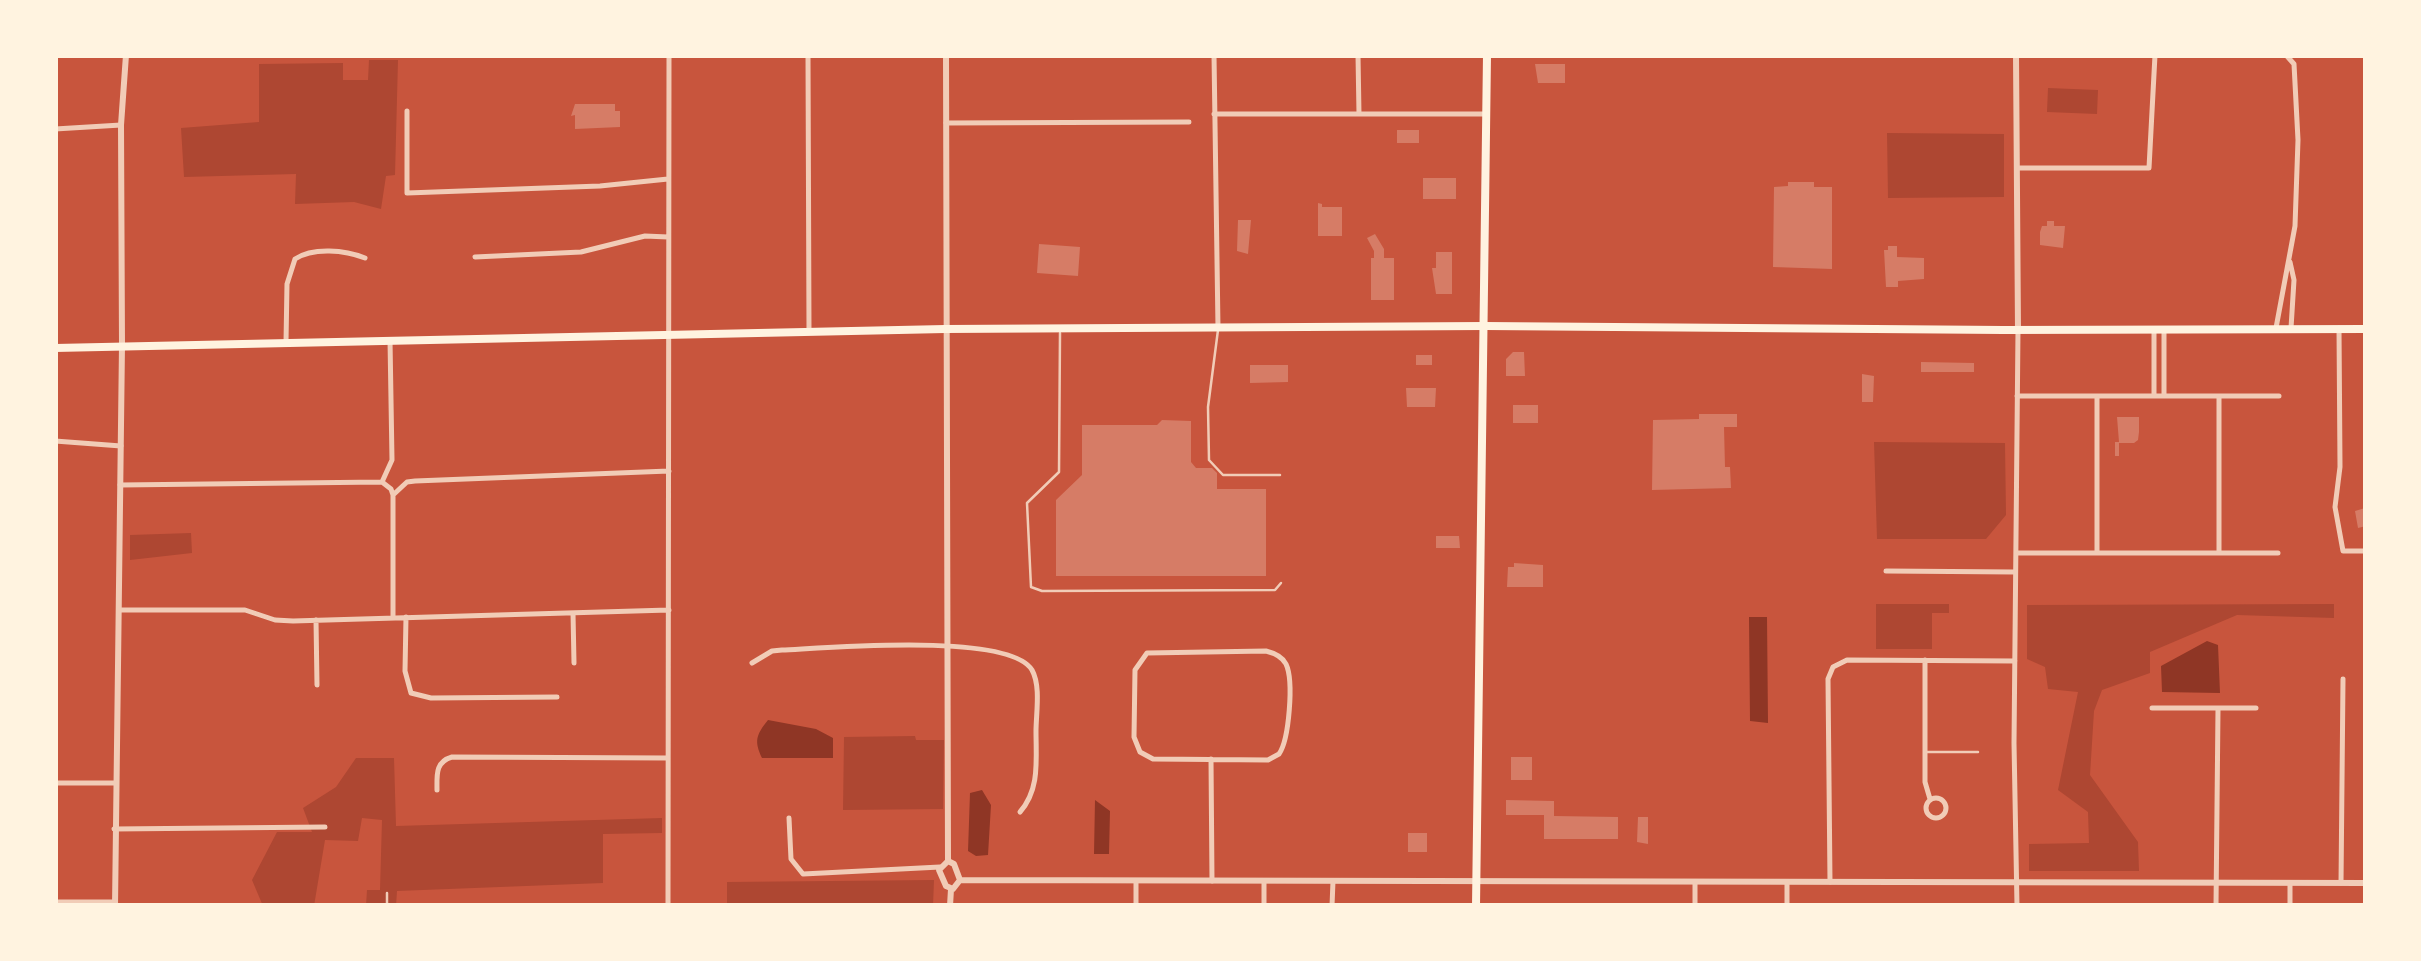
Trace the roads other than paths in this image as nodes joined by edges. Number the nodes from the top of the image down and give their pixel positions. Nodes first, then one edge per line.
1 (126, 55) edge
2 (669, 55) edge
3 (808, 55) edge
4 (946, 55) edge
5 (1214, 55) edge
6 (1358, 55) edge
7 (1487, 55) edge
8 (2016, 55) edge
9 (2155, 55) edge
10 (2286, 55) edge
11 (408, 111) dead end
12 (1359, 114) junction
13 (1487, 114) junction
14 (1214, 118) junction
15 (1189, 122) dead end
16 (1201, 122) dead end
17 (946, 123) junction
18 (121, 125) junction
19 (55, 129) edge
20 (2017, 168) junction
21 (668, 179) junction
22 (668, 237) junction
23 (476, 257) dead end
24 (365, 258) dead end
25 (2290, 262) junction
26 (1485, 326) junction
27 (1218, 328) junction
28 (2276, 328) junction
29 (2291, 328) junction
30 (2340, 328) junction
31 (2366, 328) edge
32 (945, 329) junction
33 (1060, 329) junction
34 (2159, 329) junction
35 (2018, 330) junction
36 (808, 331) junction
37 (669, 334) junction
38 (390, 340) junction
39 (286, 343) junction
40 (122, 346) junction
41 (55, 348) edge
42 (2017, 396) junction
43 (2097, 396) junction
44 (2154, 396) junction
45 (2164, 396) junction
46 (2219, 396) junction
47 (2279, 396) dead end
48 (55, 442) edge
49 (120, 446) junction
50 (669, 470) junction
51 (1280, 475) dead end
52 (120, 484) junction
53 (385, 484) junction
54 (392, 495) junction
55 (2366, 551) edge
56 (2016, 553) junction
57 (2097, 553) junction
58 (2219, 553) junction
59 (2278, 553) dead end
60 (1886, 571) dead end
61 (2015, 572) junction
62 (1281, 583) dead end
63 (120, 610) junction
64 (668, 610) junction
65 (573, 612) junction
66 (393, 618) junction
67 (406, 618) junction
68 (316, 620) junction
69 (946, 646) junction
70 (1925, 660) junction
71 (2015, 661) junction
72 (574, 663) dead end
73 (752, 663) dead end
74 (2343, 678) dead end
75 (317, 685) dead end
76 (557, 697) dead end
77 (2152, 708) dead end
78 (2256, 708) dead end
79 (2218, 709) junction
80 (1925, 752) junction
81 (1978, 752) dead end
82 (668, 758) junction
83 (1211, 759) junction
84 (55, 783) edge
85 (115, 783) junction
86 (437, 790) dead end
87 (1930, 799) junction
88 (1020, 812) dead end
89 (790, 818) dead end
90 (325, 827) dead end
91 (114, 829) junction
92 (948, 861) junction
93 (940, 867) junction
94 (960, 880) junction
95 (1136, 880) junction
96 (1212, 881) junction
97 (1264, 881) junction
98 (1333, 881) junction
99 (1476, 881) junction
100 (1695, 882) junction
101 (1786, 882) junction
102 (1830, 882) junction
103 (2016, 882) junction
104 (2216, 883) junction
105 (2290, 883) junction
106 (2342, 884) junction
107 (2366, 884) edge
108 (950, 889) junction
109 (386, 893) dead end
110 (55, 902) edge
111 (115, 904) edge
112 (387, 906) edge
113 (668, 906) edge
114 (950, 906) edge
115 (1136, 906) edge
116 (1264, 906) edge
117 (1332, 906) edge
118 (1476, 906) edge
119 (1695, 906) edge
120 (1786, 906) edge
121 (2017, 906) edge
122 (2216, 906) edge
123 (2290, 906) edge

1 - 18 street
2 - 21 street
3 - 36 street
4 - 17 street
5 - 14 street
6 - 12 street
7 - 13 main road
8 - 20 street
9 - 20 street
10 - 25 street
11 - 21 street
12 - 13 street
12 - 14 street
13 - 26 main road
14 - 16 street
14 - 27 street
15 - 17 street
17 - 32 street
18 - 19 street
18 - 40 street
20 - 35 street
21 - 22 street
22 - 23 street
22 - 37 street
24 - 39 street
25 - 28 street
25 - 29 street
26 - 27 main road
26 - 35 main road
26 - 99 main road
27 - 33 main road
27 - 51 lane
28 - 29 main road
28 - 34 main road
29 - 30 main road
30 - 31 main road
30 - 55 street
32 - 33 main road
32 - 36 main road
32 - 69 street
33 - 62 lane
34 - 35 main road
34 - 44 street
34 - 45 street
35 - 42 street
36 - 37 main road
37 - 38 main road
37 - 50 street
38 - 39 main road
38 - 53 street
39 - 40 main road
40 - 41 main road
40 - 49 street
42 - 43 street
42 - 56 street
43 - 44 street
43 - 57 street
44 - 45 street
45 - 46 street
46 - 47 street
46 - 58 street
48 - 49 street
49 - 52 street
50 - 54 street
50 - 64 street
52 - 53 street
52 - 63 street
53 - 54 street
54 - 66 street
56 - 57 street
56 - 61 street
57 - 58 street
58 - 59 street
60 - 61 street
61 - 71 street
63 - 68 street
63 - 85 street
64 - 65 street
64 - 82 street
65 - 67 street
65 - 72 street
66 - 67 street
66 - 68 street
67 - 76 street
68 - 75 street
69 - 73 street
69 - 88 street
69 - 92 street
70 - 71 street
70 - 80 street
70 - 102 street
71 - 103 street
74 - 106 street
77 - 79 street
78 - 79 street
79 - 104 street
80 - 81 lane
80 - 87 street
82 - 86 street
82 - 113 street
83 - 83 street
83 - 96 street
84 - 85 street
85 - 91 street
87 - 87 street
89 - 93 street
90 - 91 street
91 - 111 street
92 - 93 street
92 - 94 street
93 - 108 street
94 - 95 street
94 - 108 street
95 - 96 street
95 - 115 street
96 - 97 street
97 - 98 street
97 - 116 street
98 - 99 street
98 - 117 street
99 - 100 street
99 - 118 main road
100 - 101 street
100 - 119 street
101 - 102 street
101 - 120 street
102 - 103 street
103 - 104 street
103 - 121 street
104 - 105 street
104 - 122 street
105 - 106 street
105 - 123 street
106 - 107 street
108 - 114 street
109 - 112 lane
110 - 111 street

